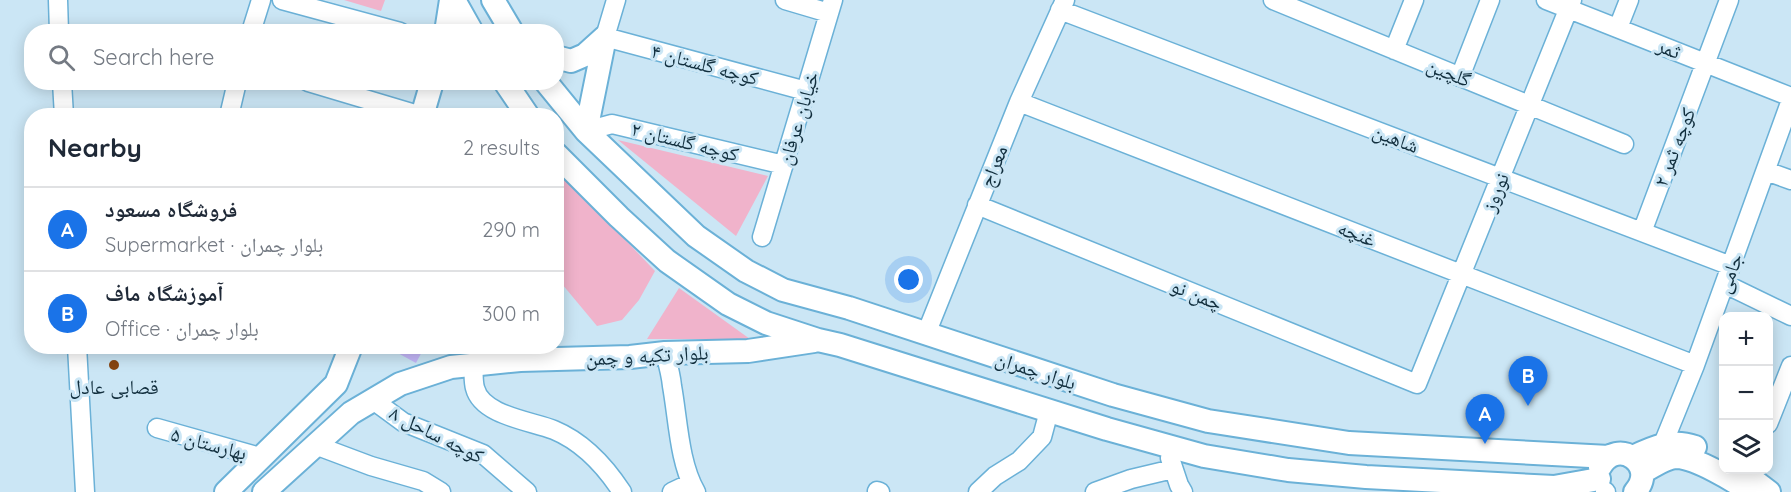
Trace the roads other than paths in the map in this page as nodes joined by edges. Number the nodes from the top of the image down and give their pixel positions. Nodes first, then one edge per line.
1 (58, 0) edge
2 (261, 0) edge
3 (282, 0) edge
4 (452, 0) edge
5 (493, 0) edge
6 (616, 0) edge
7 (785, 0) edge
8 (1273, 0) edge
9 (1414, 0) edge
10 (1490, 0) edge
11 (1546, 0) edge
12 (1629, 0) edge
13 (1729, 0) edge
14 (1571, 4) edge
15 (1063, 5) edge
16 (831, 6) edge
17 (59, 24) edge
18 (254, 24) edge
19 (370, 24) edge
20 (448, 24) edge
21 (467, 24) edge
22 (507, 24) edge
23 (1618, 28) junction
24 (605, 37) junction
25 (1394, 50) junction
26 (564, 59) edge
27 (1705, 63) junction
28 (1460, 77) junction
29 (62, 90) edge
30 (235, 90) edge
31 (335, 90) edge
32 (430, 90) edge
33 (510, 90) edge
34 (553, 90) edge
35 (806, 91) junction
36 (1791, 98) edge
37 (1019, 102) junction
38 (1530, 105) junction
39 (64, 108) edge
40 (231, 108) edge
41 (395, 108) edge
42 (424, 108) edge
43 (523, 108) edge
44 (586, 131) junction
45 (1624, 144) dead end
46 (564, 162) edge
47 (784, 165) junction
48 (1766, 171) junction
49 (1500, 178) junction
50 (1791, 180) edge
51 (977, 205) junction
52 (1642, 232) junction
53 (762, 237) dead end
54 (1731, 266) junction
55 (1461, 274) junction
56 (1725, 284) junction
57 (1791, 316) edge
58 (926, 334) junction
59 (818, 340) junction
60 (665, 353) junction
61 (77, 354) edge
62 (348, 354) edge
63 (473, 365) junction
64 (1695, 365) junction
65 (1791, 366) edge
66 (336, 384) junction
67 (1417, 384) joint
68 (373, 400) junction
69 (1049, 411) junction
70 (351, 412) junction
71 (301, 417) junction
72 (1770, 420) edge
73 (157, 428) dead end
74 (318, 442) junction
75 (1663, 444) junction
76 (1166, 445) junction
77 (1566, 455) junction
78 (260, 457) junction
79 (1609, 457) junction
80 (1719, 457) edge
81 (1745, 476) edge
82 (1637, 481) edge
83 (1178, 484) edge
84 (694, 487) edge
85 (1484, 488) edge
86 (1562, 488) edge
87 (1604, 489) edge
88 (85, 492) edge
89 (226, 492) edge
90 (264, 492) edge
91 (441, 492) edge
92 (528, 492) edge
93 (622, 492) edge
94 (672, 492) edge
95 (978, 492) edge
96 (1095, 492) edge
97 (1769, 492) edge

1 - 17 street
2 - 18 street
3 - 19 street
4 - 20 main road
4 - 21 main road
5 - 22 main road
6 - 24 street
7 - 16 street
8 - 25 street, گلچین
9 - 25 street
10 - 28 street
11 - 14 street, ثمر
12 - 23 street
13 - 27 street, کوچه ثمر ۲
14 - 23 street, ثمر
14 - 38 street, نوروز
15 - 37 street, معراج
15 - 49 street, شاهین
16 - 35 street, خیابان عرفان
23 - 27 street, ثمر
24 - 26 main road
24 - 35 street, کوچه گلستان ۴
24 - 44 main road
25 - 28 street, گلچین
27 - 36 street, ثمر
27 - 52 street, کوچه ثمر ۲
28 - 38 street, گلچین
29 - 39 street
30 - 40 street
31 - 41 street
32 - 42 main road
33 - 43 main road
34 - 44 main road, بلوار چمران
35 - 47 street, خیابان عرفان
36 - 48 street, جامی
37 - 51 street, معراج
37 - 55 street, غنچه
38 - 45 street, گلچین
38 - 49 street, نوروز
44 - 47 street, کوچه گلستان ۲
44 - 58 main road, بلوار چمران
46 - 59 main road, بلوار چمران
47 - 53 street, خیابان عرفان
48 - 50 street
48 - 54 street, جامی
49 - 52 street, شاهین
49 - 55 street, نوروز
51 - 58 street, معراج
51 - 67 street, چمن نو
52 - 54 street, شاهین
54 - 56 street, جامی
55 - 64 street, غنچه
55 - 67 street, نوروز
56 - 57 street
56 - 64 street, جامی
58 - 77 main road, بلوار چمران
59 - 60 main road, بلوار تکیه و چمن
59 - 69 main road, بلوار چمران
60 - 63 main road, بلوار تکیه و چمن
60 - 84 street
61 - 88 street
62 - 66 main road
63 - 68 main road, بلوار تکیه و چمن
63 - 93 street
64 - 75 street, جامی
65 - 72 street
66 - 70 main road
66 - 71 main road
68 - 70 main road, بلوار تکیه و چمن
68 - 92 street, کوچه ساحل ۸
69 - 76 main road, بلوار چمران
69 - 95 street
70 - 74 main road, بلوار تکیه و چمن
71 - 74 main road
71 - 78 main road
73 - 78 street, بهارستان ۵
74 - 90 main road, بلوار تکیه و چمن
74 - 91 street
75 - 80 main road
75 - 82 main road
76 - 83 street
76 - 85 main road, بلوار چمران
77 - 79 main road, بلوار چمران
77 - 86 main road
78 - 89 main road
79 - 82 main road, بلوار چمران
79 - 87 main road
81 - 82 main road
81 - 97 main road
83 - 96 street
84 - 94 street
85 - 86 main road, بلوار چمران
86 - 87 main road, بلوار چمران

